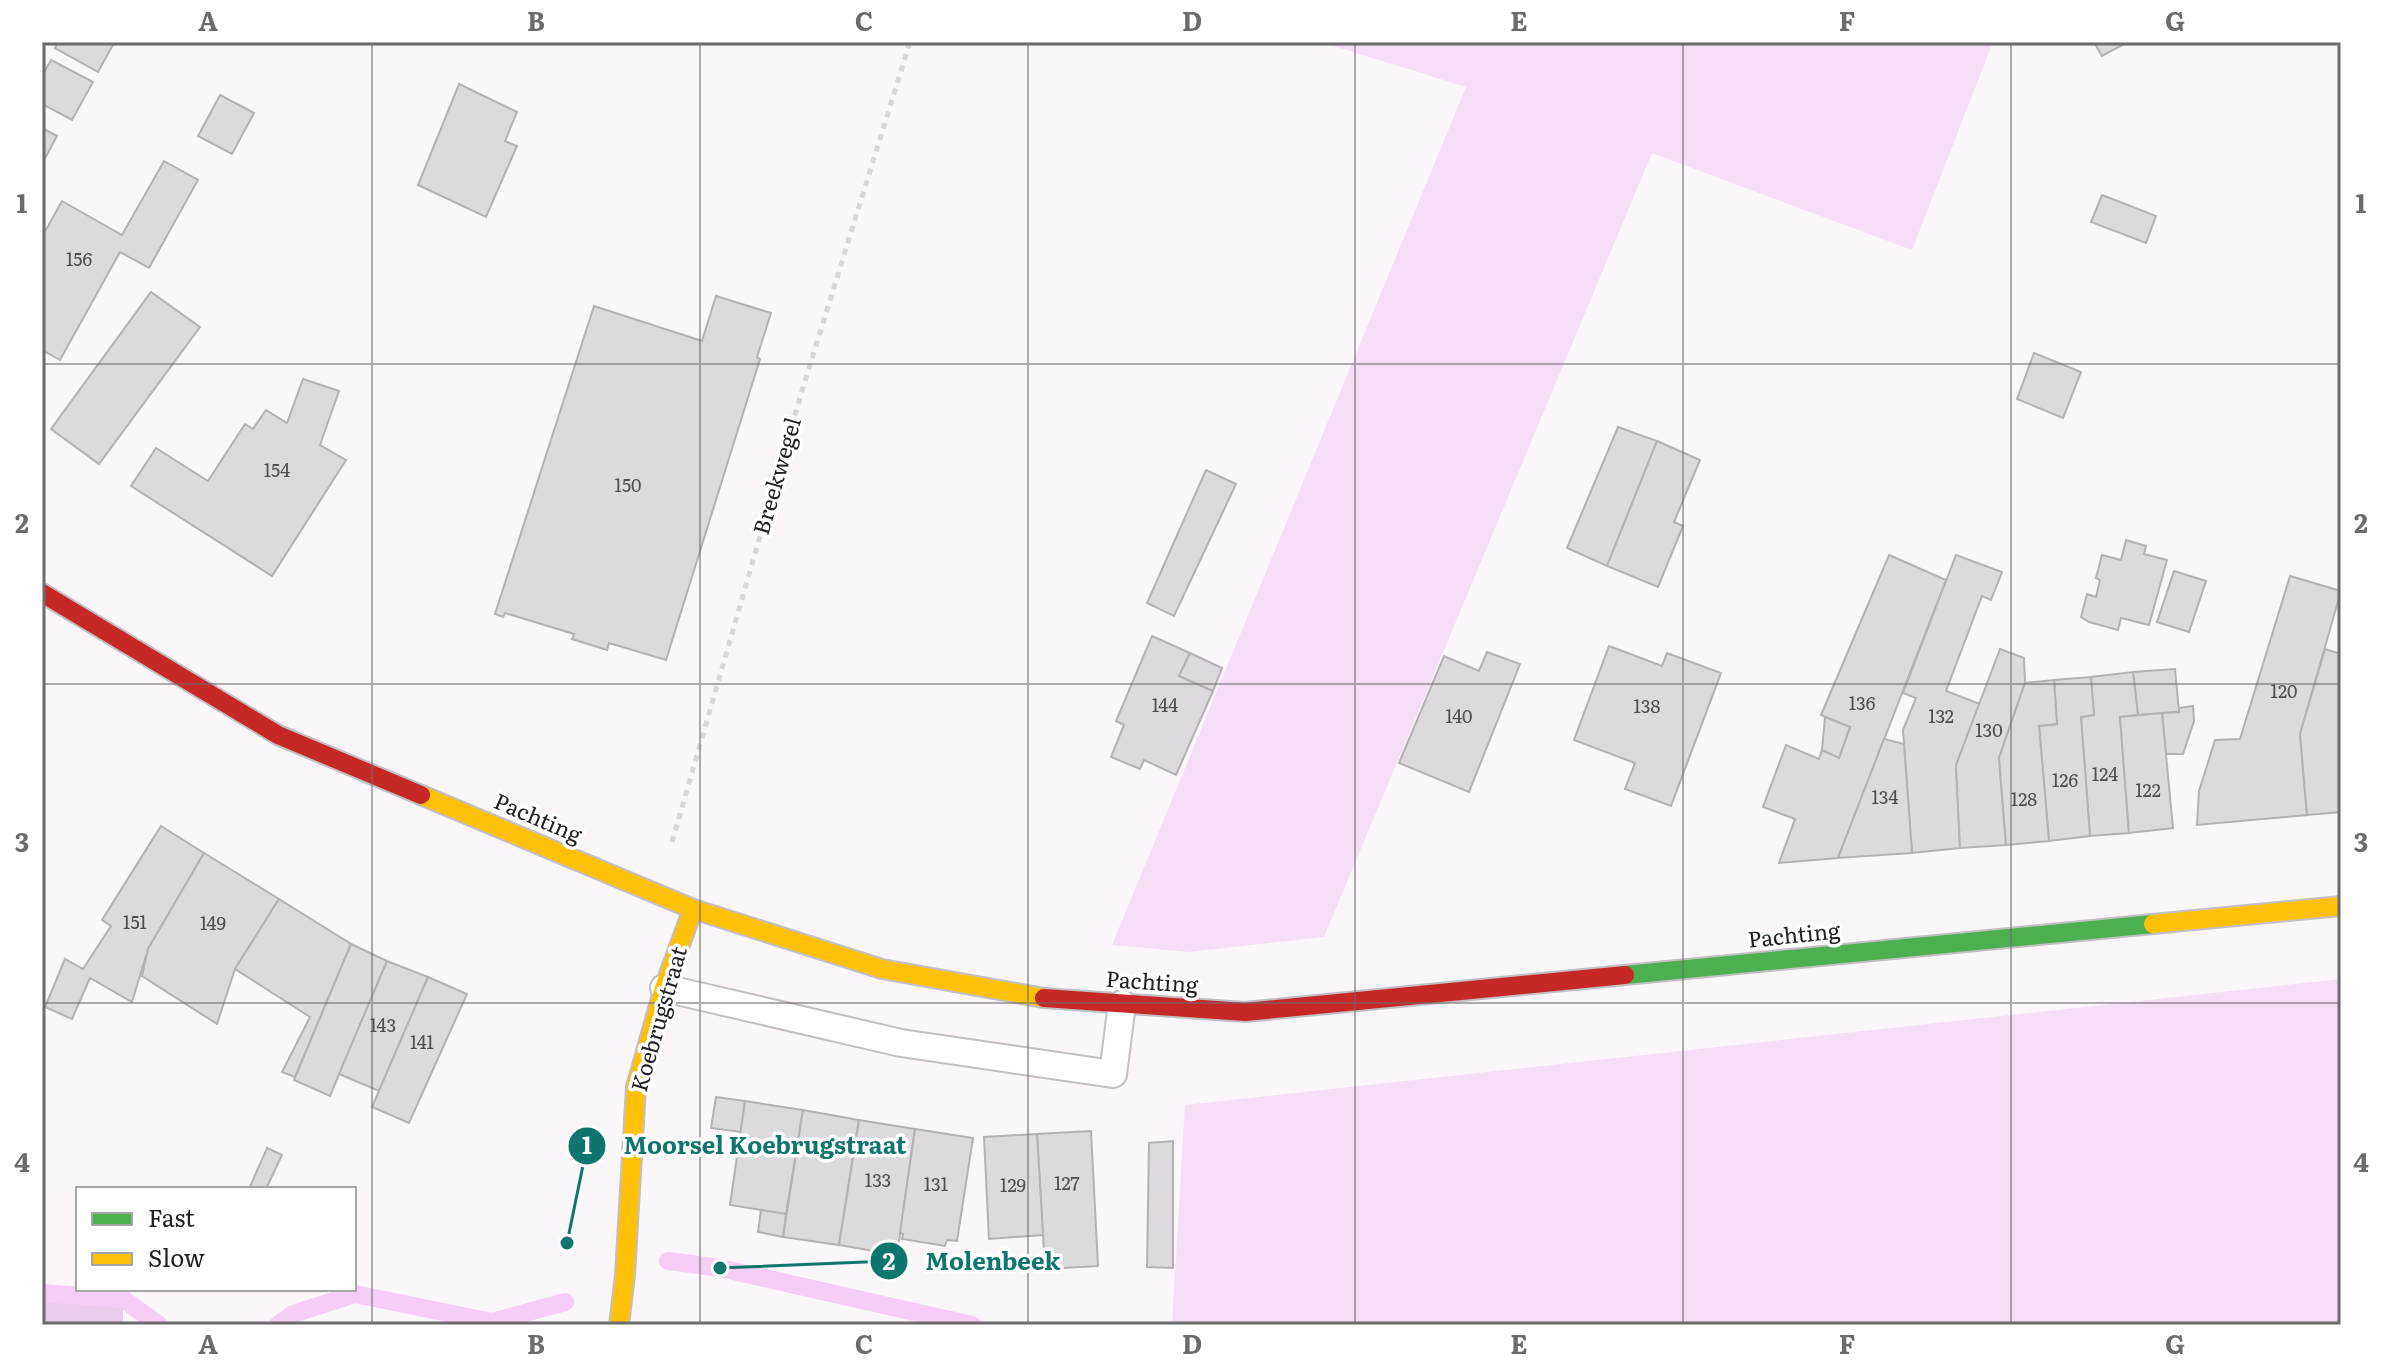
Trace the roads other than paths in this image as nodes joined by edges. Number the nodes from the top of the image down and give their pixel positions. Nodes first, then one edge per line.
1 (42, 593) edge
2 (2341, 906) edge
3 (693, 909) junction
4 (664, 988) junction
5 (1122, 1004) junction
6 (625, 1275) junction
7 (619, 1325) edge
8 (641, 1325) edge

1 - 3 main road, Pachting
2 - 5 main road, Pachting
3 - 4 main road, Koebrugstraat
3 - 5 main road, Pachting
4 - 5 lane
4 - 6 main road, Koebrugstraat
6 - 7 main road, Koebrugstraat
6 - 8 lane, Koebrugstraat

